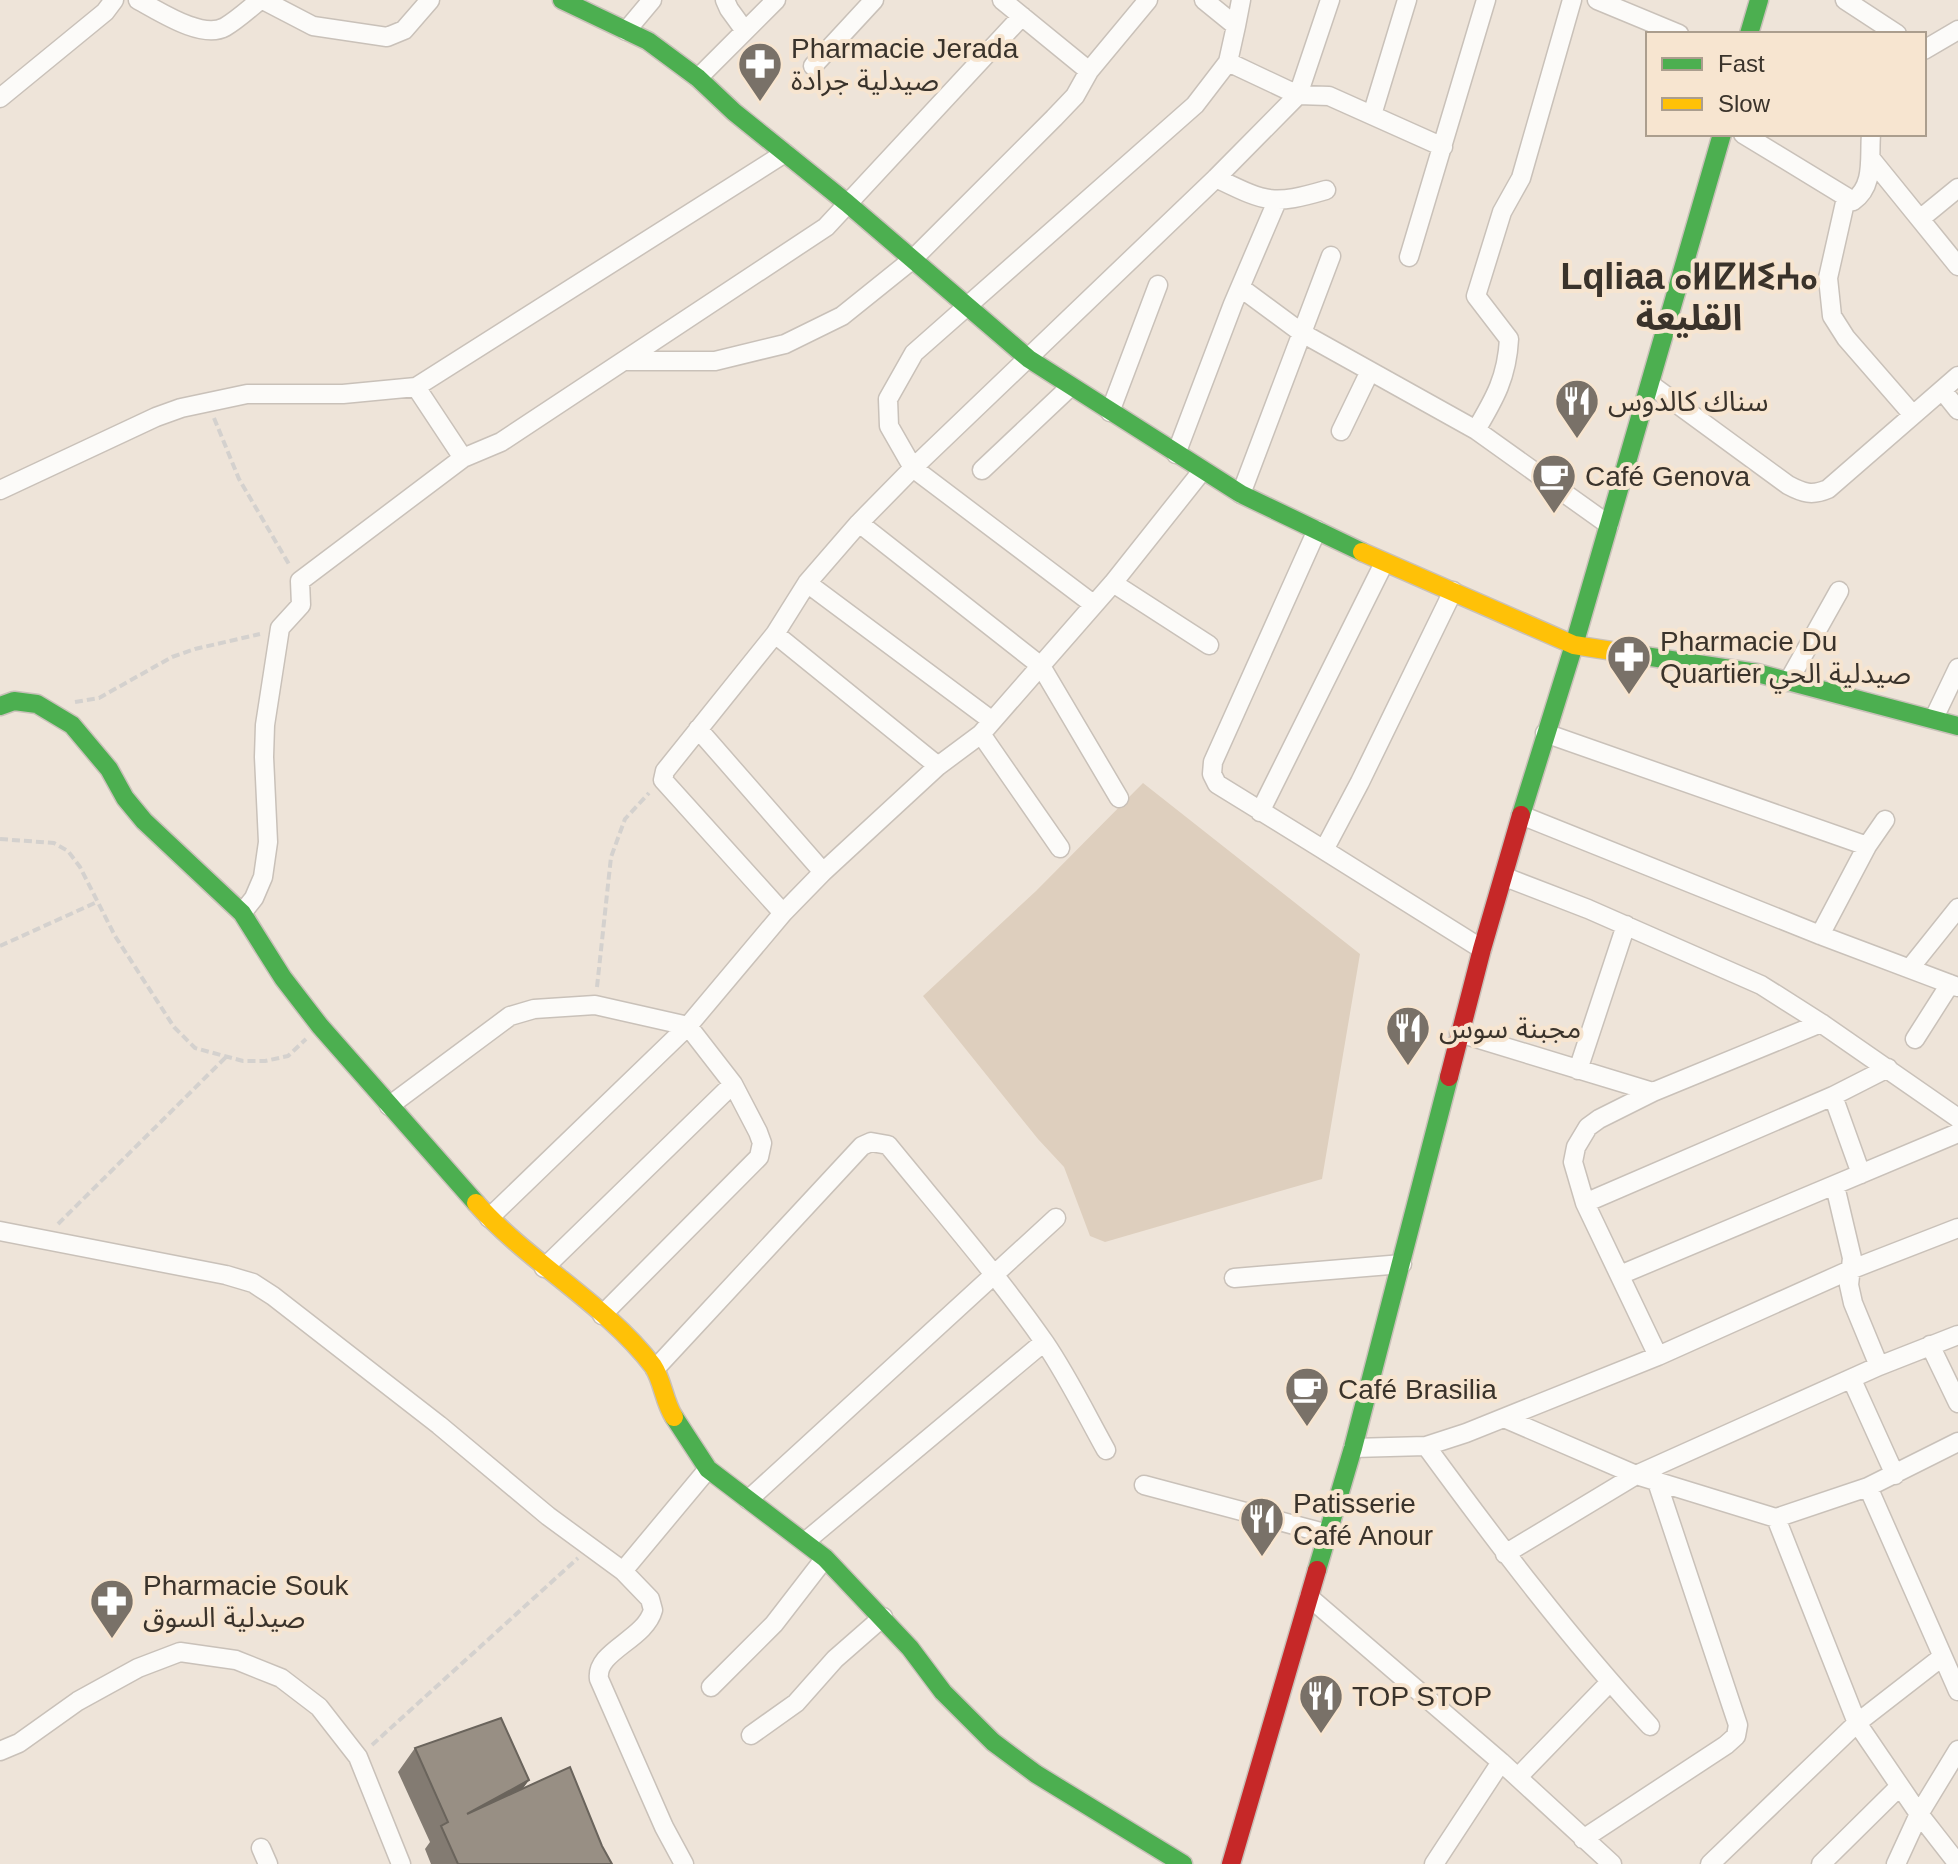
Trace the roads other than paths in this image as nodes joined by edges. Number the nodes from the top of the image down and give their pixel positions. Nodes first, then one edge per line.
1 (114, 0) edge
2 (138, 0) edge
3 (262, 0) edge
4 (430, 0) edge
5 (562, 0) edge
6 (652, 0) edge
7 (725, 0) edge
8 (776, 0) edge
9 (874, 0) edge
10 (1002, 0) edge
11 (1148, 0) edge
12 (1204, 0) edge
13 (1241, 0) edge
14 (1330, 0) edge
15 (1407, 0) edge
16 (1486, 0) edge
17 (1572, 0) edge
18 (1597, 0) edge
19 (1759, 0) edge
20 (1845, 0) edge
21 (1022, 16) junction
22 (1236, 26) junction
23 (1958, 30) edge
24 (626, 31) junction
25 (745, 31) junction
26 (1674, 32) edge
27 (1750, 32) edge
28 (1894, 32) edge
29 (1926, 49) edge
30 (1228, 62) junction
31 (813, 66) dead end
32 (1089, 71) junction
33 (698, 78) junction
34 (1298, 95) junction
35 (0, 98) edge
36 (1372, 115) junction
37 (1721, 136) edge
38 (1746, 136) edge
39 (1871, 136) edge
40 (1443, 147) junction
41 (785, 153) junction
42 (1872, 160) junction
43 (1216, 178) junction
44 (1958, 188) edge
45 (1326, 190) dead end
46 (1846, 198) junction
47 (1277, 201) junction
48 (847, 203) junction
49 (1920, 219) junction
50 (1331, 256) dead end
51 (1409, 257) dead end
52 (913, 259) junction
53 (1958, 266) edge
54 (1158, 285) dead end
55 (1241, 288) junction
56 (969, 305) junction
57 (1302, 333) junction
58 (1029, 359) junction
59 (626, 361) junction
60 (1370, 371) junction
61 (1958, 376) edge
62 (1650, 384) junction
63 (416, 387) junction
64 (1070, 387) junction
65 (1942, 390) junction
66 (1958, 410) edge
67 (1110, 412) junction
68 (1913, 415) junction
69 (1476, 430) junction
70 (1341, 431) dead end
71 (1176, 454) junction
72 (463, 458) junction
73 (913, 468) junction
74 (982, 470) dead end
75 (1202, 471) junction
76 (0, 490) edge
77 (1241, 494) junction
78 (859, 523) junction
79 (1609, 525) junction
80 (1317, 530) junction
81 (1384, 563) junction
82 (807, 583) junction
83 (1113, 583) junction
84 (1453, 591) junction
85 (1839, 591) dead end
86 (1093, 604) junction
87 (775, 634) junction
88 (1209, 645) dead end
89 (1574, 645) junction
90 (1041, 666) junction
91 (1958, 668) edge
92 (1788, 682) junction
93 (0, 706) edge
94 (1934, 718) junction
95 (1958, 726) edge
96 (986, 727) junction
97 (698, 729) junction
98 (1545, 733) junction
99 (938, 766) junction
100 (1119, 798) dead end
101 (1260, 812) junction
102 (1521, 815) junction
103 (1885, 820) dead end
104 (1867, 846) junction
105 (1060, 848) dead end
106 (1324, 850) junction
107 (823, 872) junction
108 (1505, 877) junction
109 (1958, 908) edge
110 (242, 913) junction
111 (783, 913) junction
112 (1626, 925) junction
113 (1820, 935) junction
114 (1482, 949) junction
115 (1910, 968) junction
116 (1954, 985) edge
117 (1821, 1023) junction
118 (688, 1026) junction
119 (1459, 1033) junction
120 (1915, 1039) dead end
121 (1888, 1068) junction
122 (1578, 1070) junction
123 (733, 1084) junction
124 (1653, 1092) junction
125 (1833, 1096) junction
126 (389, 1106) junction
127 (1958, 1118) edge
128 (1958, 1133) edge
129 (1861, 1174) junction
130 (1835, 1186) junction
131 (1585, 1203) junction
132 (489, 1218) junction
133 (1056, 1218) dead end
134 (1958, 1228) edge
135 (0, 1231) edge
136 (1402, 1264) junction
137 (544, 1268) junction
138 (1850, 1270) junction
139 (994, 1274) junction
140 (1620, 1275) junction
141 (1234, 1278) dead end
142 (602, 1315) junction
143 (1958, 1335) edge
144 (1044, 1342) junction
145 (1930, 1345) junction
146 (1658, 1356) junction
147 (1879, 1366) junction
148 (655, 1369) junction
149 (1852, 1380) junction
150 (1958, 1403) edge
151 (1504, 1418) junction
152 (1958, 1442) edge
153 (1426, 1446) junction
154 (1353, 1448) junction
155 (1106, 1450) dead end
156 (708, 1469) junction
157 (1636, 1475) junction
158 (1895, 1475) junction
159 (1657, 1482) junction
160 (1144, 1485) dead end
161 (1868, 1487) junction
162 (748, 1500) junction
163 (1776, 1518) junction
164 (1328, 1534) junction
165 (806, 1541) junction
166 (1505, 1554) junction
167 (825, 1558) junction
168 (623, 1571) junction
169 (1309, 1597) junction
170 (883, 1617) junction
171 (1942, 1657) junction
172 (1610, 1682) junction
173 (711, 1687) dead end
174 (1958, 1691) edge
175 (1857, 1723) junction
176 (1650, 1726) dead end
177 (751, 1735) dead end
178 (1958, 1750) edge
179 (0, 1751) edge
180 (1501, 1762) junction
181 (1518, 1777) junction
182 (1900, 1786) junction
183 (1919, 1814) junction
184 (1583, 1839) junction
185 (401, 1864) edge
186 (684, 1864) edge
187 (1183, 1864) edge
188 (1231, 1864) edge
189 (1434, 1864) edge
190 (1612, 1864) edge
191 (1710, 1864) edge
192 (1821, 1864) edge
193 (1896, 1864) edge
194 (1958, 1864) edge

1 - 35 street
2 - 3 street
3 - 4 street
5 - 24 street
6 - 24 street
7 - 25 street
8 - 25 street
9 - 31 street
10 - 21 street
11 - 32 street
12 - 22 street
13 - 22 street
14 - 34 street
15 - 36 street
16 - 40 street
17 - 69 street
18 - 26 street
19 - 27 street
20 - 28 street
21 - 32 street
21 - 48 street
22 - 30 street
23 - 29 street
24 - 33 street
25 - 33 street
30 - 34 street
30 - 56 street
32 - 52 street
33 - 41 street
34 - 36 street
34 - 43 street
36 - 40 street
37 - 62 street
38 - 46 street
39 - 42 street
40 - 51 street
41 - 48 street
41 - 63 street
42 - 46 street
42 - 49 street
43 - 47 street
43 - 58 street
44 - 49 street
45 - 47 street
46 - 68 street
47 - 55 street
48 - 52 street
48 - 59 street
49 - 53 street
50 - 57 street
52 - 56 street
52 - 59 street
54 - 67 street
55 - 57 street
55 - 71 street
56 - 58 street
56 - 73 street
57 - 60 street
57 - 77 street
58 - 64 street
58 - 73 street
59 - 72 street
60 - 69 street
60 - 70 street
61 - 65 street
62 - 68 street
62 - 79 street
63 - 72 street
63 - 76 street
64 - 67 street
64 - 74 street
65 - 66 street
65 - 68 street
67 - 71 street
69 - 79 street
71 - 75 street
72 - 110 street
73 - 78 street
73 - 86 street
75 - 77 street
75 - 83 street
77 - 80 street
78 - 82 street
78 - 90 street
79 - 89 street
80 - 81 street
80 - 101 street
81 - 84 street
81 - 101 street
82 - 87 street
82 - 96 street
83 - 86 street
83 - 88 street
84 - 89 street
84 - 106 street
85 - 92 street
86 - 90 street
87 - 97 street
87 - 99 street
89 - 92 street
89 - 98 street
90 - 96 street
90 - 100 street
91 - 94 street
92 - 94 street
93 - 110 street
94 - 95 street
96 - 99 street
96 - 105 street
97 - 107 street
97 - 111 street
98 - 102 street
98 - 104 street
99 - 107 street
101 - 106 street
102 - 108 street
102 - 113 street
103 - 104 street
104 - 113 street
106 - 114 street
107 - 111 street
108 - 112 street
108 - 114 street
109 - 115 street
110 - 126 street
111 - 118 street
112 - 117 street
112 - 122 street
113 - 115 street
114 - 119 street
115 - 116 street
116 - 120 street
117 - 121 street
117 - 124 street
118 - 123 street
118 - 126 street
118 - 132 street
119 - 122 street
119 - 136 street
121 - 125 street
121 - 127 street
122 - 124 street
123 - 137 street
123 - 142 street
124 - 131 street
125 - 129 street
125 - 131 street
126 - 132 street
128 - 129 street
129 - 130 street
130 - 138 street
130 - 140 street
131 - 140 street
132 - 137 street
133 - 139 street
134 - 138 street
135 - 168 street
136 - 141 street
136 - 154 street
137 - 142 street
138 - 146 street
138 - 147 street
139 - 144 street
139 - 148 street
139 - 162 street
140 - 146 street
142 - 148 street
143 - 145 street
144 - 155 street
144 - 165 street
145 - 147 street
145 - 150 street
146 - 151 street
147 - 149 street
148 - 156 street
149 - 157 street
149 - 158 street
151 - 153 street
151 - 157 street
152 - 158 street
153 - 154 street
153 - 166 street
154 - 164 street
156 - 162 street
156 - 168 street
157 - 159 street
157 - 166 street
158 - 161 street
159 - 163 street
159 - 184 street
160 - 164 street
161 - 163 street
161 - 171 street
162 - 165 street
163 - 175 street
164 - 169 street
165 - 167 street
166 - 172 street
167 - 170 street
167 - 173 street
168 - 186 street
169 - 180 street
169 - 188 street
170 - 177 street
170 - 187 street
171 - 174 street
171 - 175 street
172 - 176 street
172 - 181 street
175 - 182 street
175 - 191 street
178 - 183 street
179 - 185 street
180 - 181 street
180 - 189 street
181 - 184 street
182 - 183 street
182 - 192 street
183 - 193 street
183 - 194 street
184 - 190 street

